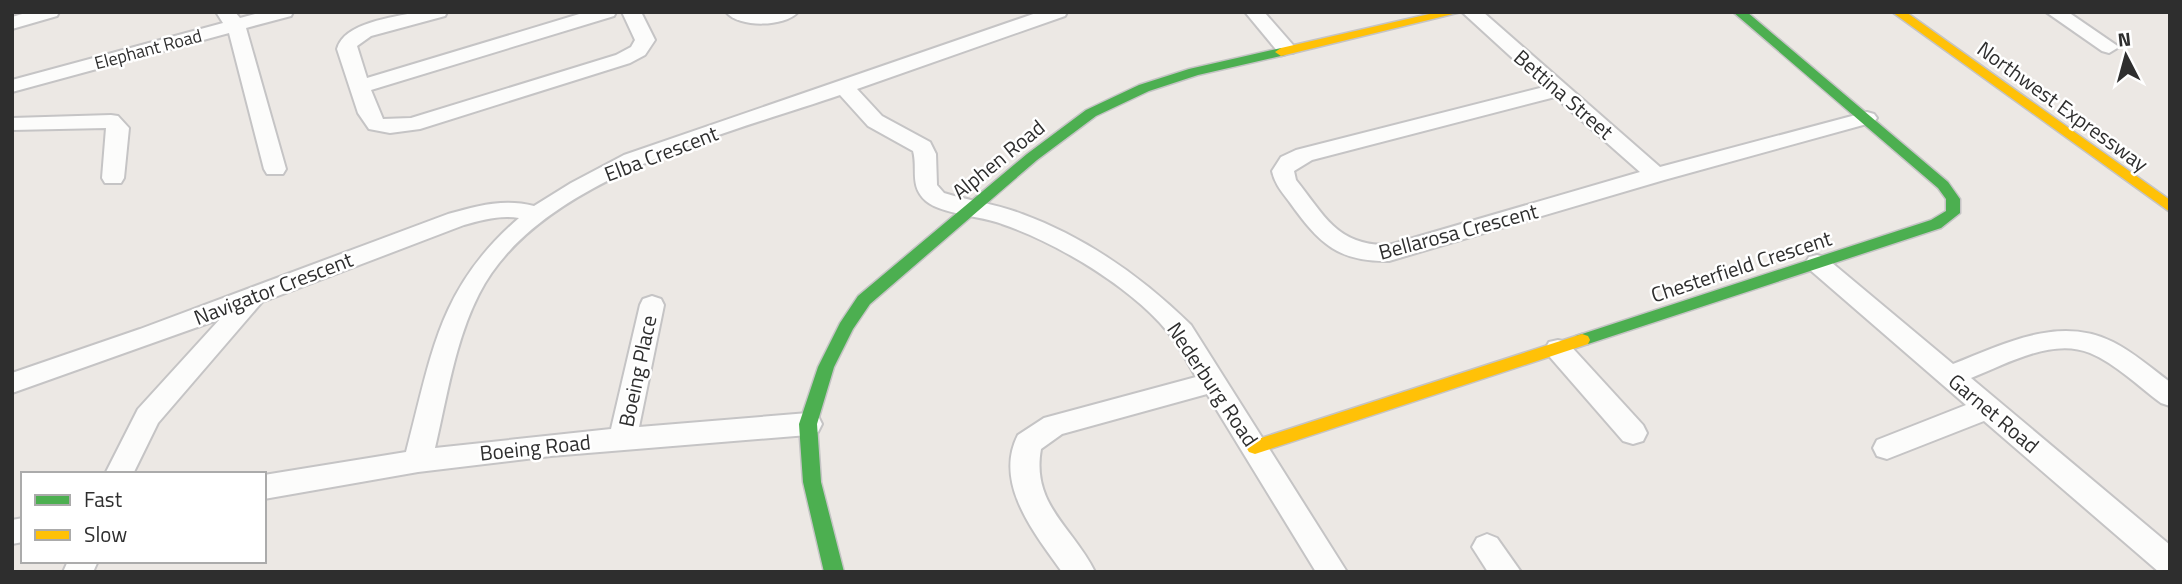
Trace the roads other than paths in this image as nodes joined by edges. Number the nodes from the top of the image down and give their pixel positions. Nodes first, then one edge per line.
1 (50, 12) edge
2 (285, 12) edge
3 (438, 12) edge
4 (607, 12) edge
5 (631, 12) edge
6 (735, 12) edge
7 (789, 12) edge
8 (1058, 12) edge
9 (1254, 12) edge
10 (1455, 12) edge
11 (1471, 12) edge
12 (1739, 12) edge
13 (1898, 12) edge
14 (1917, 12) edge
15 (2055, 12) edge
16 (230, 19) edge
17 (12, 23) edge
18 (2109, 47) dead end
19 (1286, 50) junction
20 (12, 86) edge
21 (360, 87) junction
22 (844, 88) junction
23 (1558, 90) junction
24 (1867, 118) junction
25 (12, 124) edge
26 (275, 169) dead end
27 (1656, 175) junction
28 (113, 178) dead end
29 (2170, 194) edge
30 (974, 206) junction
31 (2170, 207) edge
32 (535, 215) junction
33 (1817, 263) junction
34 (254, 296) junction
35 (652, 305) dead end
36 (1558, 349) junction
37 (1950, 376) junction
38 (1214, 382) junction
39 (12, 383) edge
40 (2170, 397) edge
41 (1987, 408) junction
42 (808, 424) junction
43 (1633, 433) dead end
44 (623, 438) junction
45 (1255, 447) junction
46 (1887, 448) dead end
47 (418, 461) junction
48 (120, 472) edge
49 (266, 487) edge
50 (1487, 547) dead end
51 (2170, 563) edge
52 (834, 572) edge
53 (1080, 572) edge
54 (1332, 572) edge
55 (1506, 572) edge

1 - 17 street
2 - 16 street, Elephant Road
3 - 21 street
4 - 21 street
5 - 21 street
6 - 7 street
8 - 22 street, Elba Crescent
9 - 19 street
10 - 19 street, Alphen Road
11 - 23 street, Bettina Street
12 - 24 street, Chesterfield Crescent
13 - 31 street, Northwest Expressway
14 - 29 street, Northwest Expressway
15 - 18 street
16 - 20 street, Elephant Road
16 - 26 street
19 - 30 street, Alphen Road
22 - 30 street, Nederburg Road
22 - 32 street, Elba Crescent
23 - 27 street, Bettina Street
23 - 27 street, Bellarosa Crescent
24 - 27 street, Bellarosa Crescent
24 - 33 street, Chesterfield Crescent
25 - 28 street
30 - 38 street, Nederburg Road
30 - 42 street, Alphen Road
32 - 34 street, Navigator Crescent
32 - 47 street, Elba Crescent
33 - 36 street, Chesterfield Crescent
33 - 37 street, Garnet Road
34 - 39 street, Navigator Crescent
34 - 48 street
35 - 44 street, Boeing Place
36 - 43 street
36 - 45 street, Chesterfield Crescent
37 - 40 street
37 - 41 street, Garnet Road
38 - 45 street, Nederburg Road
38 - 53 street
41 - 46 street
41 - 51 street, Garnet Road
42 - 44 street, Boeing Road
42 - 52 street, Alphen Road
44 - 47 street, Boeing Road
45 - 54 street, Nederburg Road
47 - 49 street, Boeing Road
50 - 55 street

